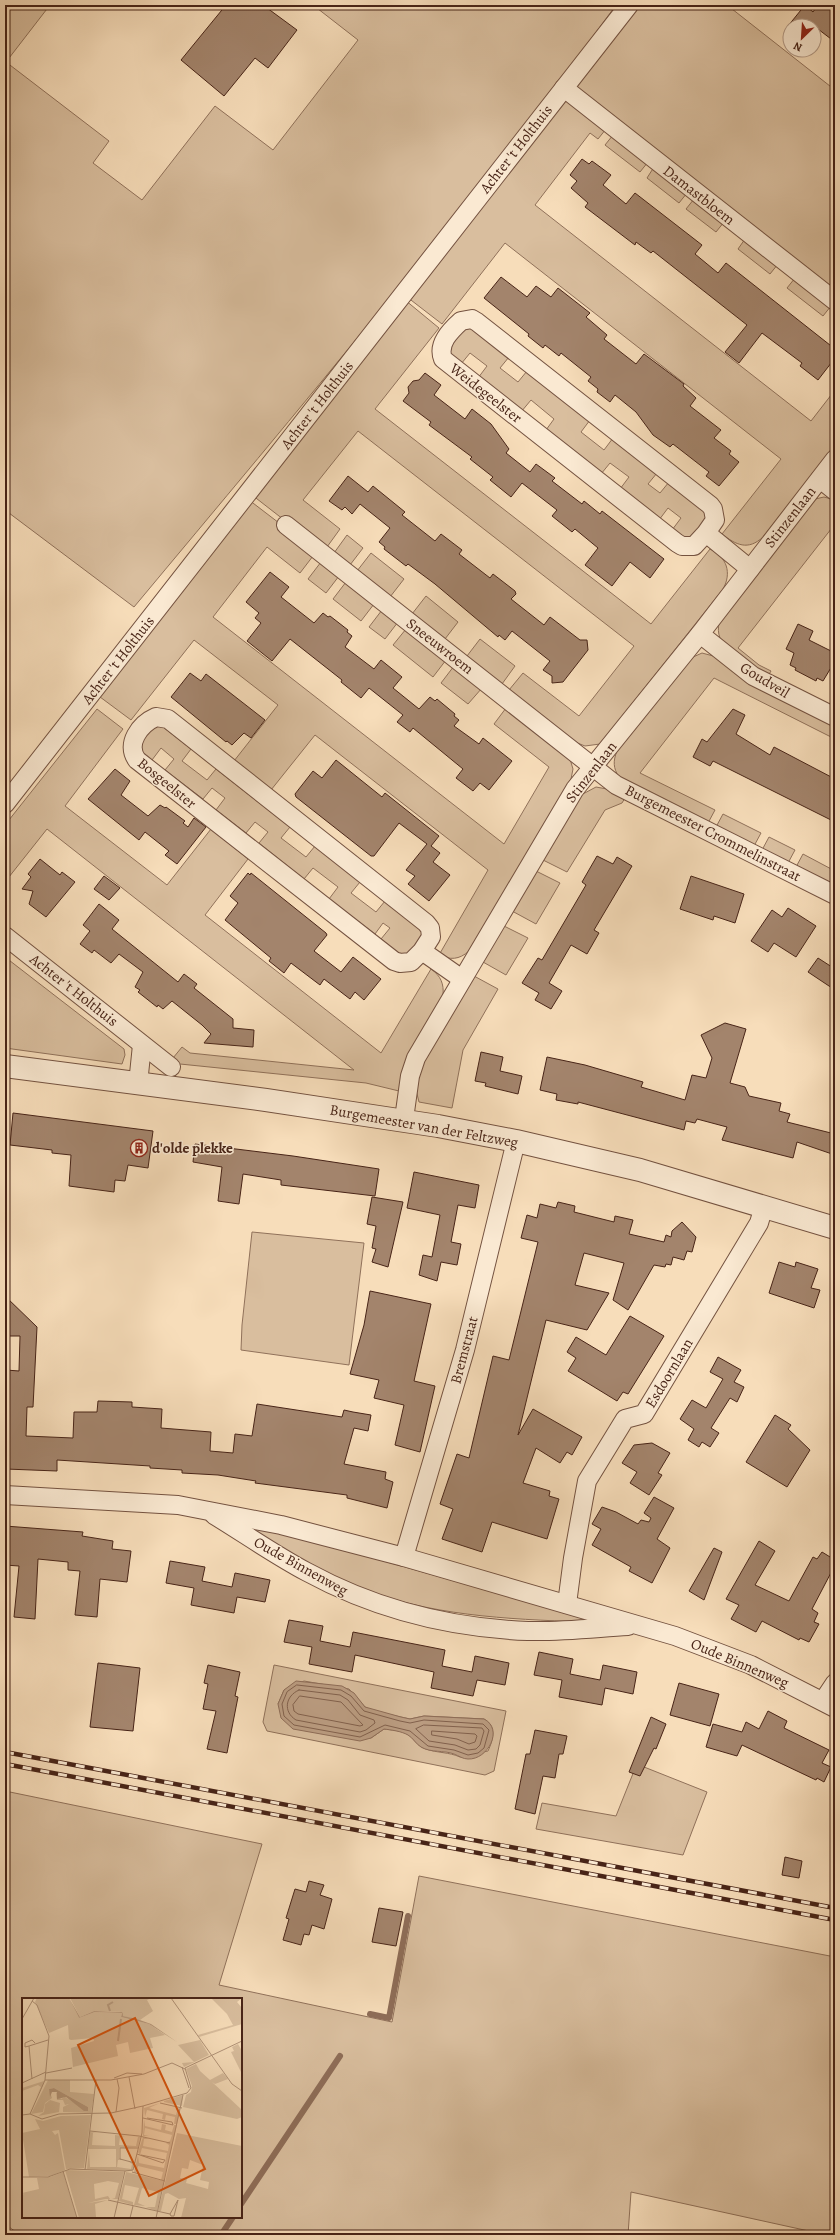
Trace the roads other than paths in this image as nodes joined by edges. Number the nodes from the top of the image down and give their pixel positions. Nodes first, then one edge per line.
1 (629, 5) edge
2 (564, 88) junction
3 (835, 301) edge
4 (835, 459) edge
5 (820, 479) junction
6 (835, 491) edge
7 (286, 525) dead end
8 (706, 533) junction
9 (750, 569) junction
10 (700, 634) junction
11 (835, 717) edge
12 (594, 767) junction
13 (5, 804) edge
14 (835, 895) edge
15 (5, 936) edge
16 (422, 951) junction
17 (462, 979) junction
18 (142, 1045) junction
19 (5, 1066) edge
20 (171, 1067) dead end
21 (138, 1084) junction
22 (404, 1119) junction
23 (516, 1141) junction
24 (764, 1206) junction
25 (835, 1228) edge
26 (5, 1495) edge
27 (204, 1509) junction
28 (404, 1557) junction
29 (567, 1604) junction
30 (641, 1625) junction
31 (835, 1683) edge
32 (829, 1705) edge

1 - 2 street, Achter 't Holthuis
2 - 3 street, Damastbloem
2 - 13 street, Achter 't Holthuis
4 - 5 street, Stinzenlaan
5 - 6 street
5 - 9 street, Stinzenlaan
7 - 12 street, Sneeuwroem
8 - 8 street, Weidegeelster
8 - 9 street
9 - 10 street, Stinzenlaan
10 - 11 street, Goudveil
10 - 12 street, Stinzenlaan
12 - 14 street, Burgemeester Crommelinstraat
12 - 17 street, Stinzenlaan
15 - 18 street, Achter 't Holthuis
16 - 16 street, Bosgeelster
16 - 17 street
17 - 22 street, Stinzenlaan
18 - 20 street, Achter 't Holthuis
18 - 21 street
19 - 21 street, Burgemeester van der Feltzweg
21 - 22 street, Burgemeester van der Feltzweg
22 - 23 street, Burgemeester van der Feltzweg
23 - 24 street, Burgemeester van der Feltzweg
23 - 28 street, Bremstraat
24 - 25 street, Burgemeester van der Feltzweg
24 - 29 street, Esdoornlaan
26 - 27 street, Oude Binnenweg
27 - 28 street, Oude Binnenweg
27 - 30 street, Oude Binnenweg
28 - 29 street, Oude Binnenweg
29 - 30 street, Oude Binnenweg
30 - 32 street, Oude Binnenweg
31 - 32 street

